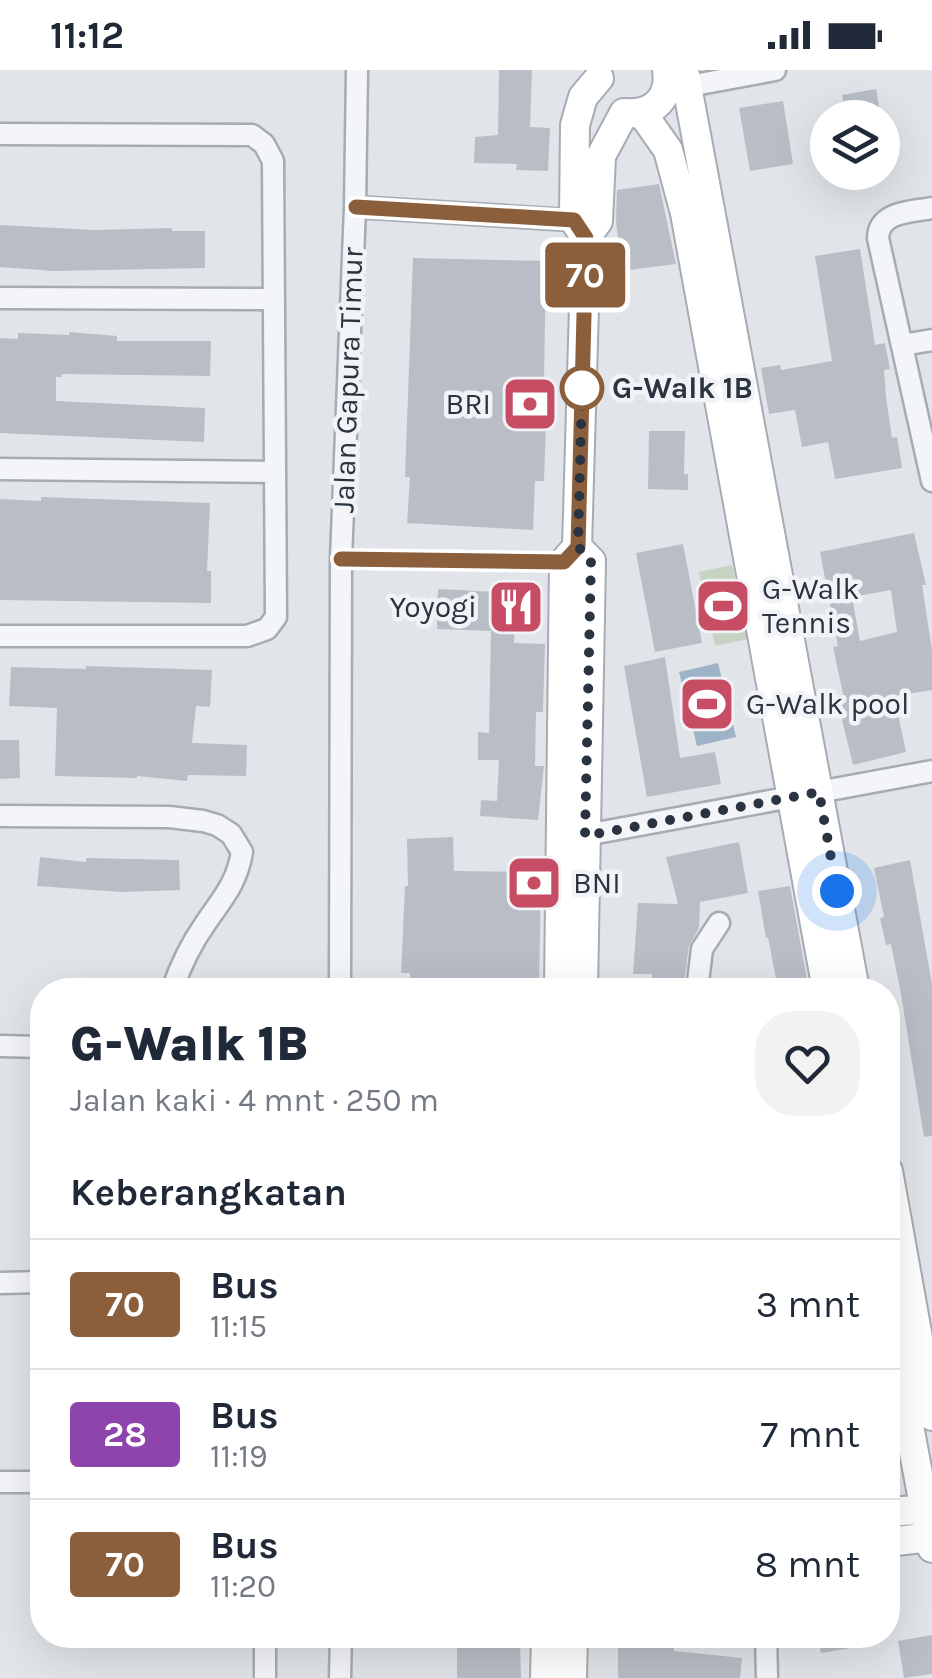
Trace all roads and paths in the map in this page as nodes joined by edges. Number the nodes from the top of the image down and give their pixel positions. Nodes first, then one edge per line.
1 (357, 70) edge
2 (775, 70) edge
3 (600, 74) edge
4 (680, 75) edge
5 (633, 113) junction
6 (0, 134) edge
7 (356, 207) junction
8 (932, 208) edge
9 (586, 226) junction
10 (0, 298) edge
11 (274, 299) junction
12 (932, 340) edge
13 (902, 346) junction
14 (930, 467) edge
15 (0, 469) edge
16 (274, 472) junction
17 (578, 556) junction
18 (341, 559) junction
19 (0, 636) edge
20 (932, 771) edge
21 (819, 792) junction
22 (791, 798) junction
23 (0, 816) edge
24 (573, 837) junction
25 (719, 923) dead end
26 (177, 978) edge
27 (340, 978) edge
28 (559, 978) edge
29 (582, 978) edge
30 (698, 978) edge
31 (825, 978) edge
32 (853, 978) edge
33 (0, 1046) edge
34 (30, 1047) edge
35 (900, 1250) edge
36 (30, 1282) edge
37 (0, 1283) edge
38 (900, 1333) edge
39 (917, 1361) edge
40 (932, 1416) edge
41 (0, 1482) edge
42 (30, 1482) edge
43 (928, 1509) edge
44 (900, 1511) edge
45 (931, 1541) edge
46 (900, 1542) edge
47 (265, 1648) edge
48 (340, 1648) edge
49 (546, 1648) edge
50 (573, 1648) edge
51 (767, 1648) edge
52 (768, 1676) edge
53 (265, 1678) edge
54 (340, 1678) edge
55 (545, 1678) edge
56 (572, 1678) edge

1 - 7 street, Jalan Gapura Timur
2 - 4 street
3 - 5 street
3 - 9 street
4 - 5 street
4 - 21 street
5 - 9 street
5 - 22 street
6 - 11 street
7 - 9 street
7 - 18 street, Jalan Gapura Timur
8 - 13 street
9 - 17 street
10 - 11 street
11 - 16 street
12 - 13 street
13 - 14 street
15 - 16 street
16 - 19 street
17 - 18 lane
17 - 24 street
18 - 27 street, Jalan Gapura Timur
20 - 21 street
21 - 22 street
21 - 32 street
22 - 24 street
22 - 31 street
23 - 26 street
24 - 28 street
24 - 29 street
25 - 30 street
33 - 34 street
35 - 39 street
36 - 37 street
38 - 39 street
39 - 40 street
39 - 43 street
41 - 42 street
43 - 44 street
43 - 45 street
45 - 46 street
47 - 53 street
48 - 54 street
49 - 55 street
50 - 56 street
51 - 52 street

